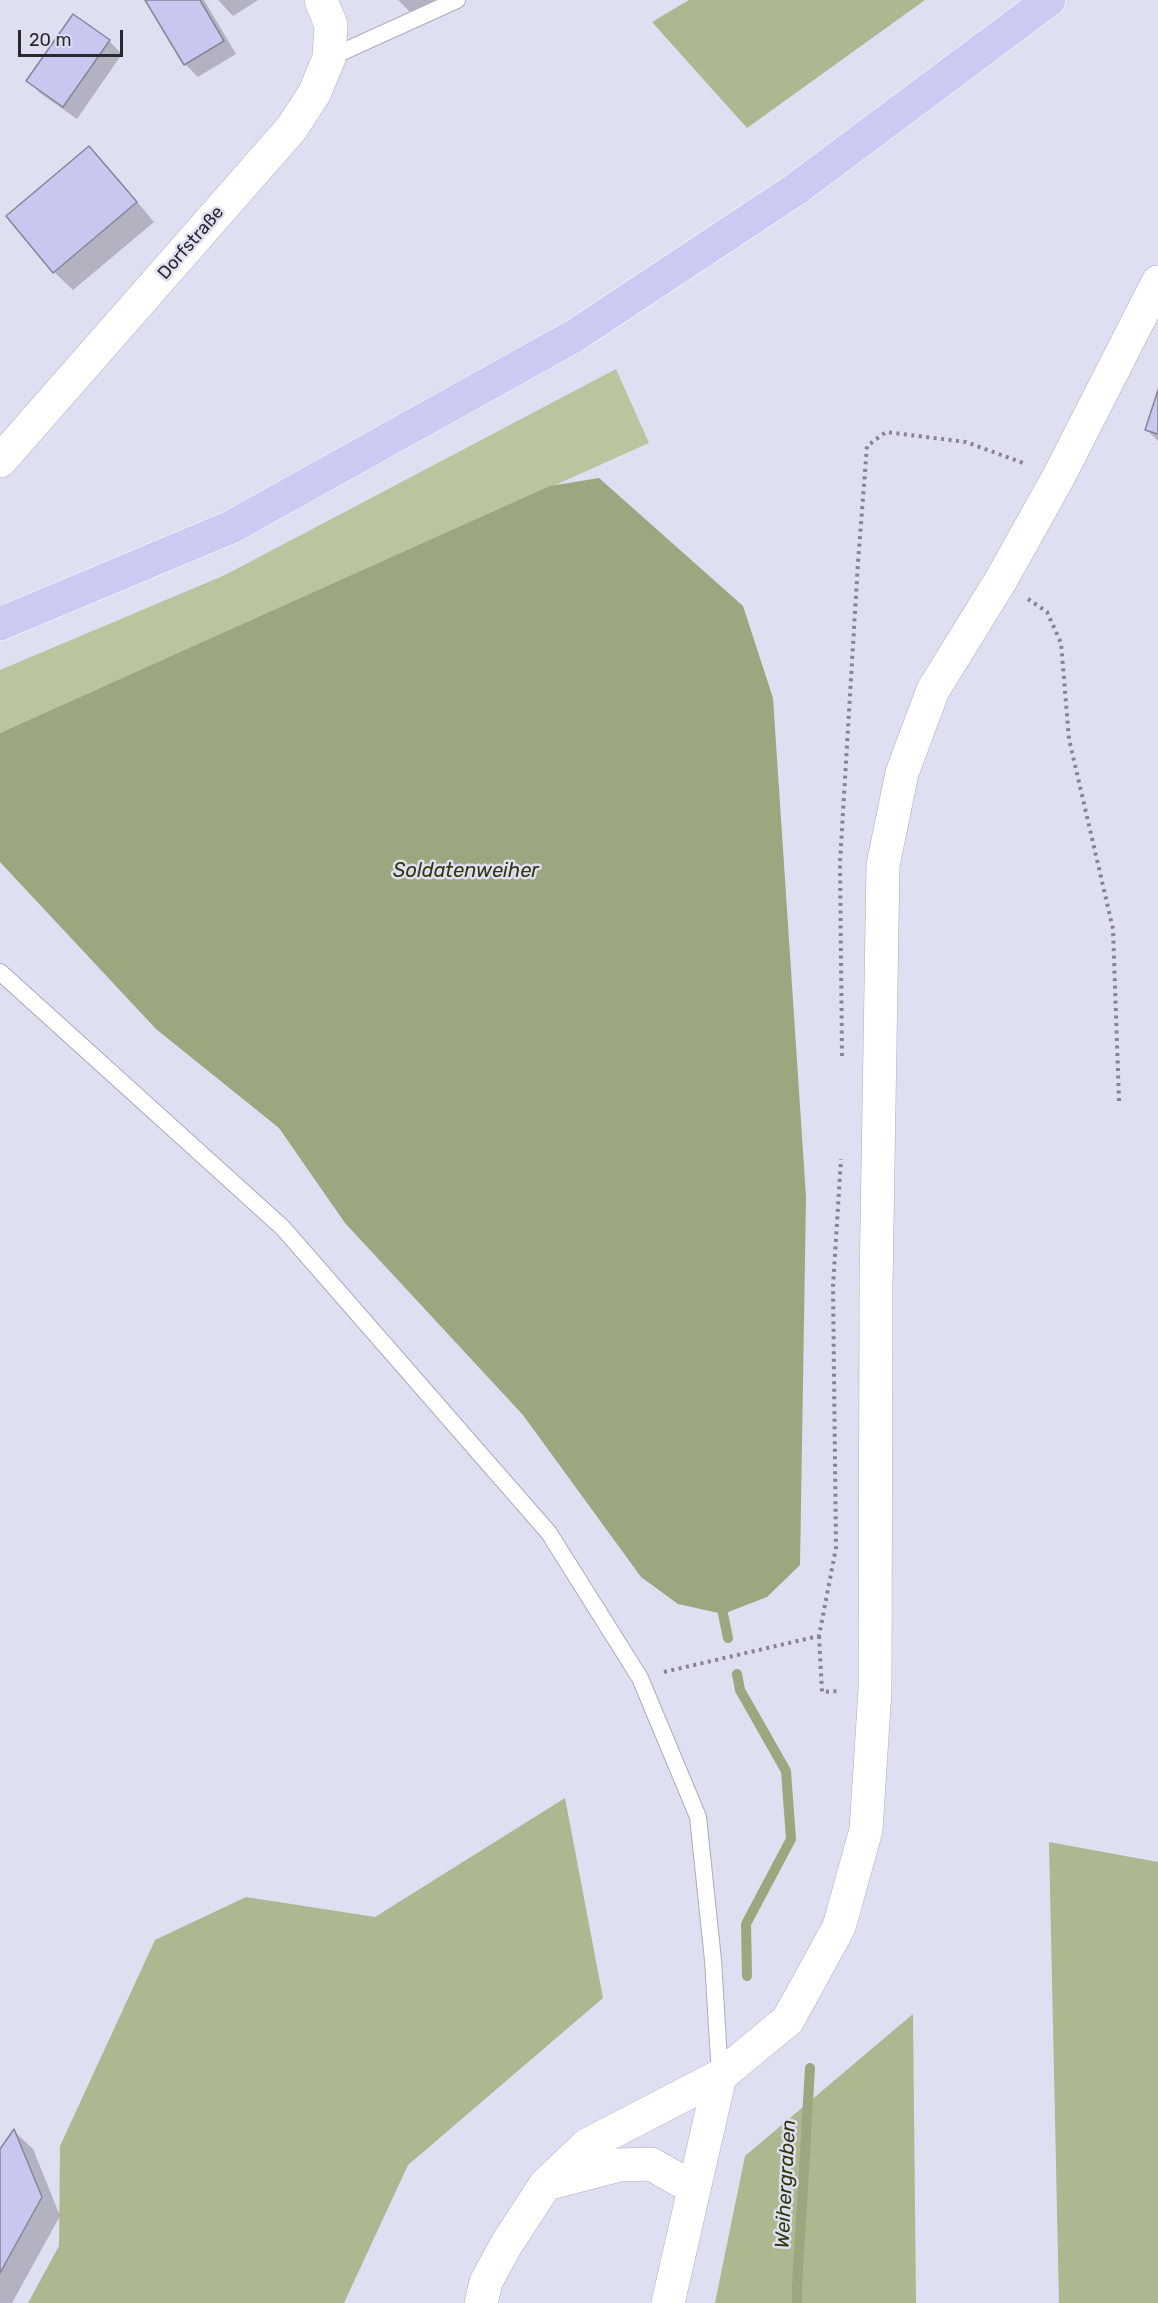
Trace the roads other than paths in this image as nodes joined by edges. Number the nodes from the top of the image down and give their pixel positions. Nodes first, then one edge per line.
1 (457, 0) edge
2 (1049, 0) edge
3 (322, 1) edge
4 (329, 58) junction
5 (1158, 282) edge
6 (0, 461) edge
7 (0, 624) edge
8 (0, 972) edge
9 (720, 2076) junction
10 (545, 2185) junction
11 (693, 2188) junction
12 (481, 2303) edge
13 (668, 2303) edge

1 - 4 lane
2 - 7 main road
3 - 4 street, Dorfstraße
4 - 6 street, Dorfstraße
5 - 9 street
8 - 9 lane
9 - 10 street
9 - 11 street
10 - 11 street
10 - 12 street
11 - 13 street

